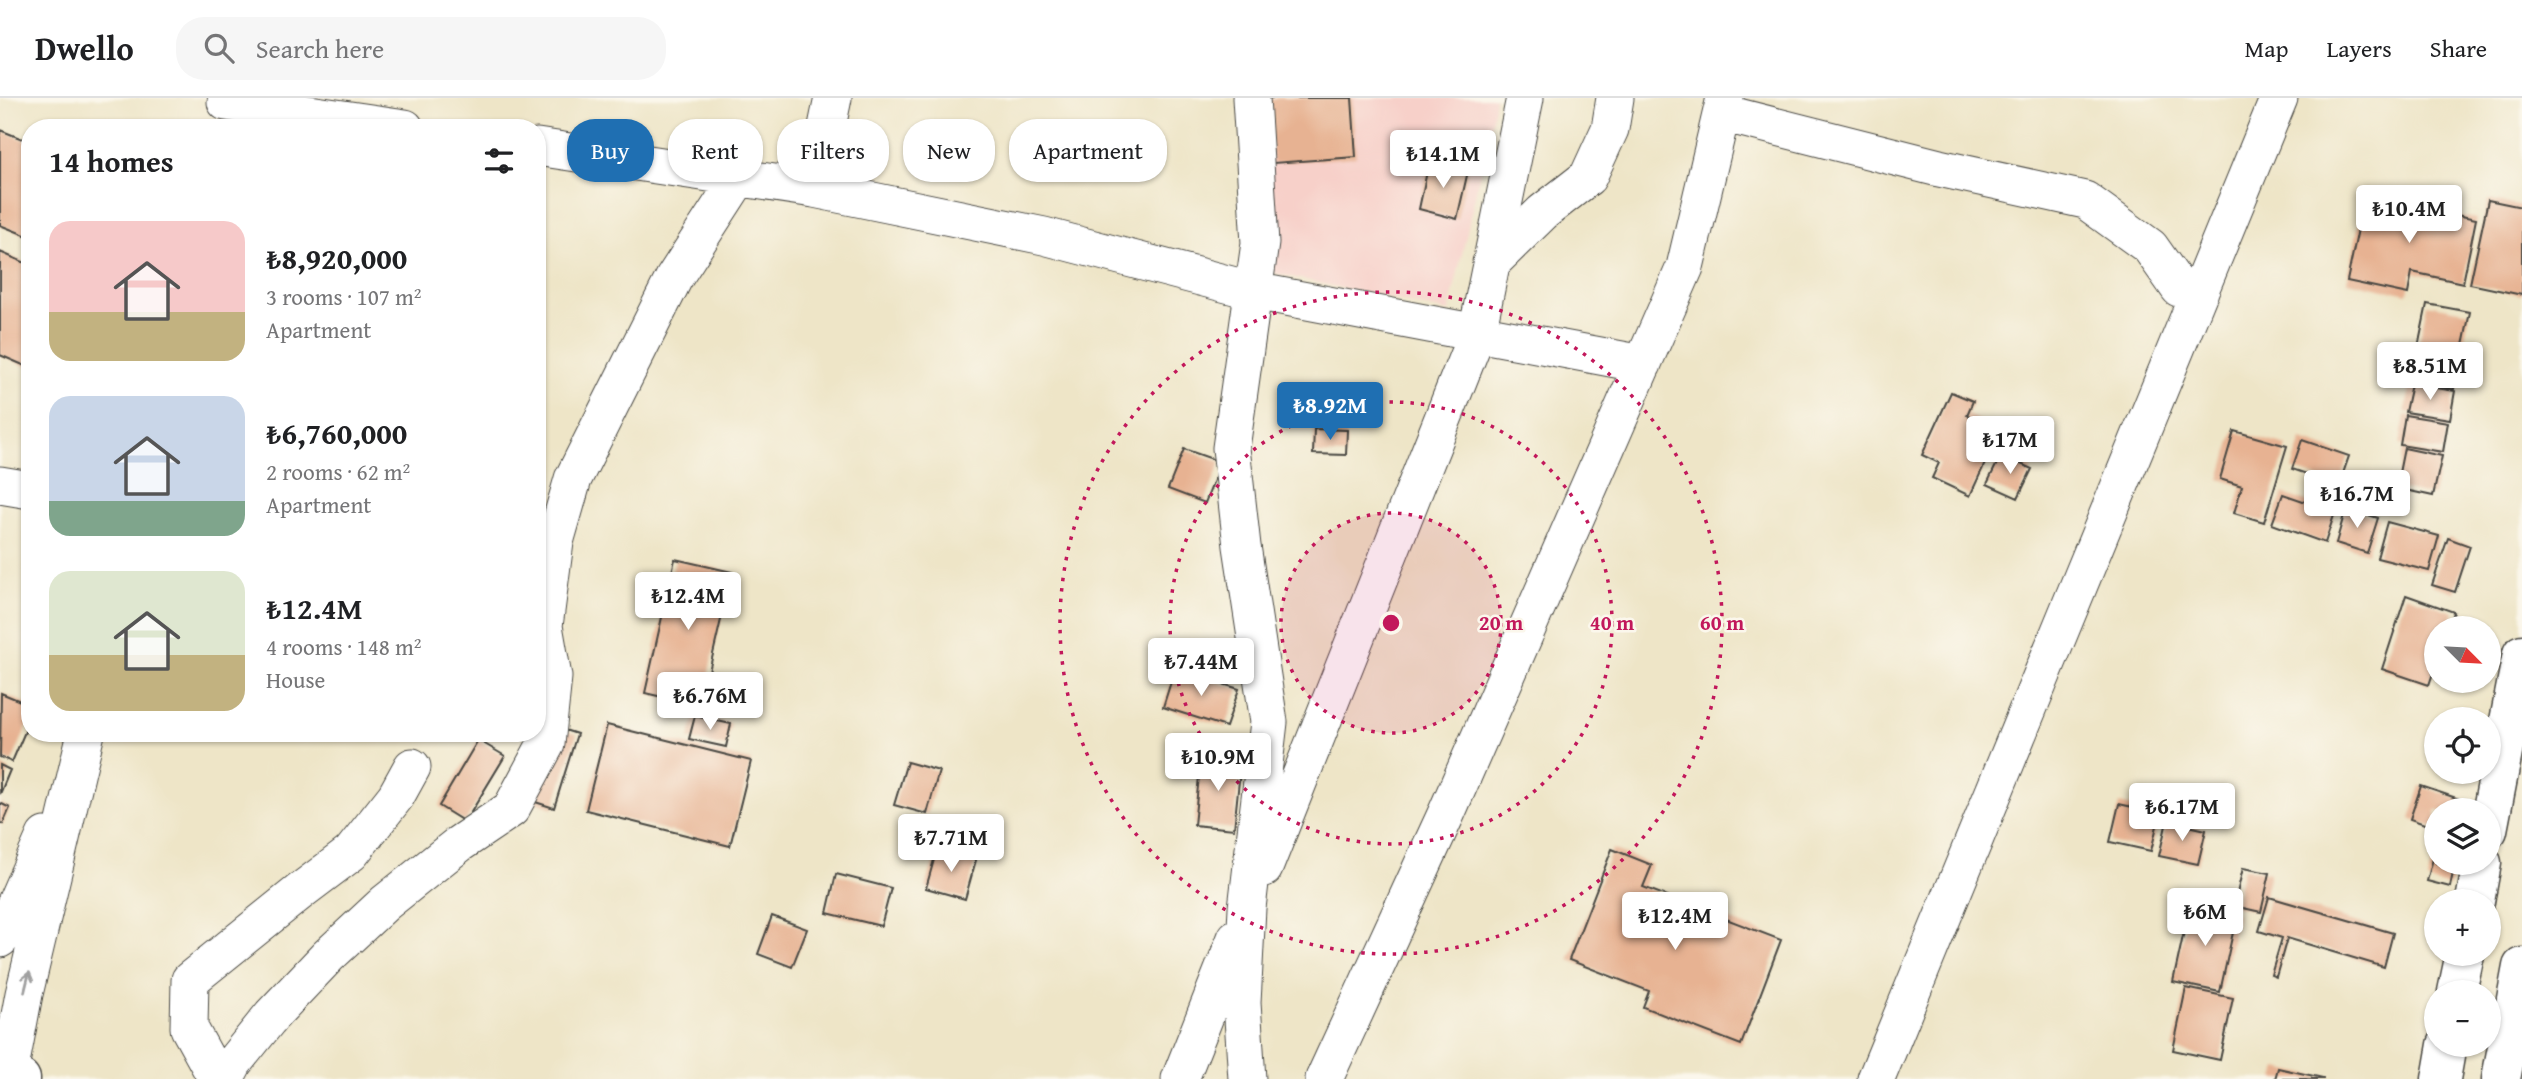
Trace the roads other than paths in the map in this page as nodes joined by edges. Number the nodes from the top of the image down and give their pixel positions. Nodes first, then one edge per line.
1 (833, 98) edge
2 (1251, 98) edge
3 (1525, 98) edge
4 (1615, 98) edge
5 (2279, 98) edge
6 (1723, 106) edge
7 (225, 109) edge
8 (320, 119) edge
9 (546, 148) edge
10 (668, 166) edge
11 (763, 180) edge
12 (736, 182) edge
13 (814, 189) junction
14 (1491, 263) junction
15 (1254, 290) junction
16 (2200, 291) junction
17 (1477, 333) junction
18 (1643, 364) junction
19 (0, 485) edge
20 (21, 488) edge
21 (546, 611) edge
22 (546, 637) edge
23 (2522, 654) edge
24 (83, 744) edge
25 (412, 767) dead end
26 (2494, 798) edge
27 (1248, 908) junction
28 (0, 939) edge
29 (2522, 967) edge
30 (2445, 1057) edge
31 (8, 1074) edge
32 (217, 1079) edge
33 (225, 1079) edge
34 (1180, 1079) edge
35 (1247, 1079) edge
36 (1324, 1079) edge
37 (1876, 1079) edge
38 (2441, 1079) edge
39 (2501, 1079) edge

1 - 13 street
2 - 15 street
3 - 14 street
4 - 14 street
5 - 16 street
6 - 16 street
6 - 18 street
7 - 8 street
9 - 10 street
11 - 13 street
12 - 21 street
13 - 15 street
14 - 17 street
15 - 17 street
15 - 27 street
16 - 37 street
17 - 18 street
17 - 27 street
18 - 36 street
19 - 20 street
22 - 33 street
23 - 26 main road
24 - 28 street
31 -> 24 street
25 - 32 street
27 - 34 street
27 - 35 street
29 - 39 main road
30 - 38 main road

